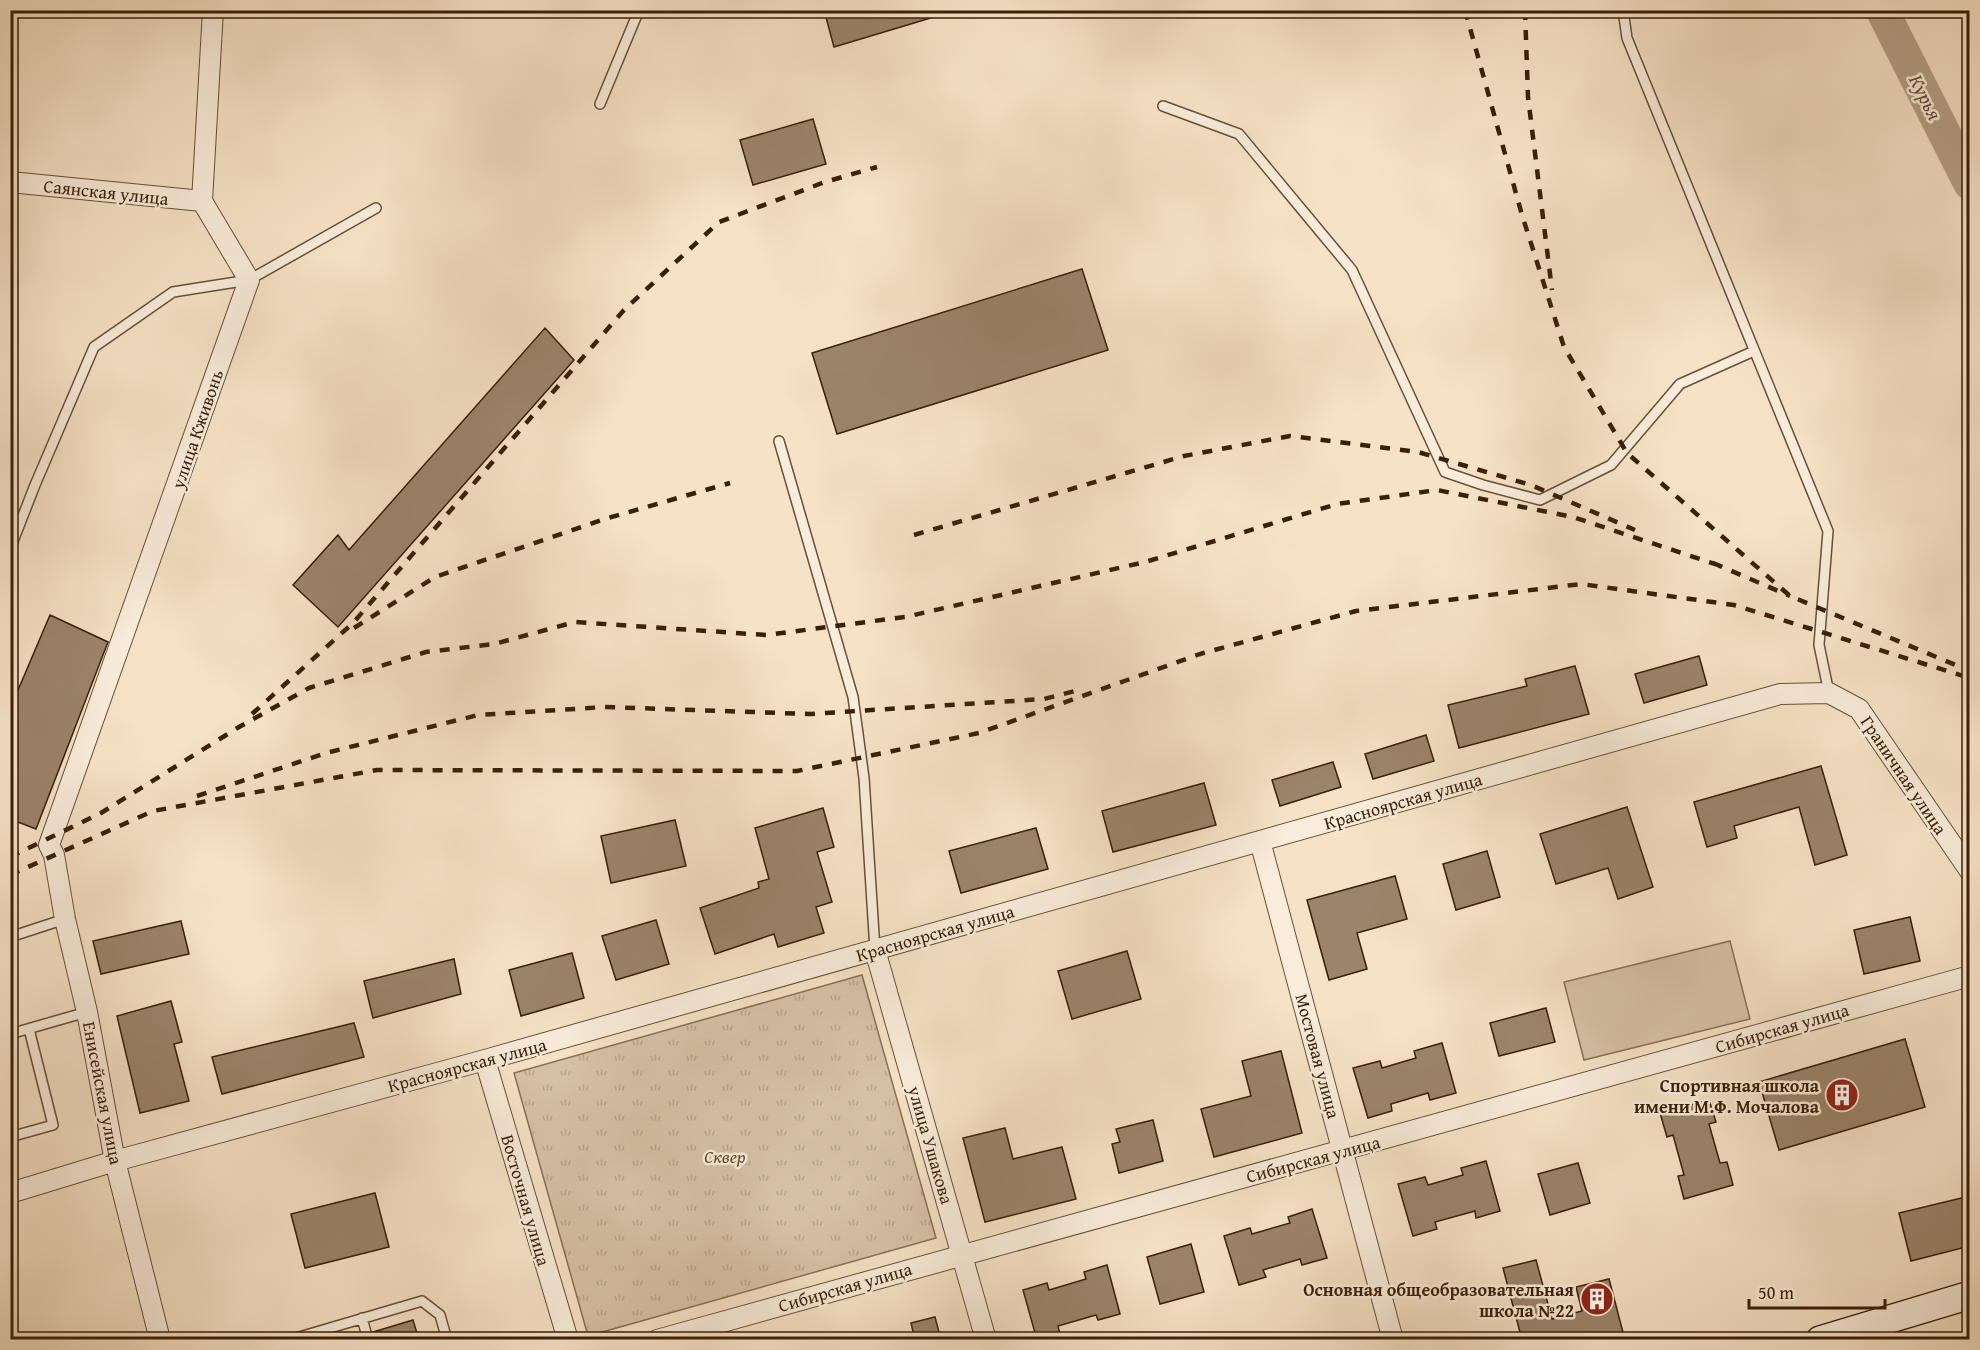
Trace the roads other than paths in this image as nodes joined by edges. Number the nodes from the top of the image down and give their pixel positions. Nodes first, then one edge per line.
1 (213, 10) edge
2 (639, 10) edge
3 (1623, 10) edge
4 (600, 104) dead end
5 (1163, 106) dead end
6 (10, 182) edge
7 (202, 201) junction
8 (376, 208) dead end
9 (249, 280) junction
10 (1754, 351) junction
11 (779, 441) dead end
12 (10, 549) edge
13 (1829, 693) junction
14 (1859, 708) joint
15 (1260, 841) junction
16 (50, 845) joint
17 (1970, 871) edge
18 (65, 919) junction
19 (10, 937) edge
20 (875, 950) junction
21 (1970, 976) edge
22 (87, 1012) junction
23 (29, 1029) junction
24 (10, 1034) edge
25 (485, 1060) junction
26 (10, 1137) edge
27 (1343, 1151) junction
28 (115, 1161) junction
29 (10, 1193) edge
30 (962, 1255) junction
31 (1970, 1296) edge
32 (362, 1318) junction
33 (160, 1340) edge
34 (289, 1340) edge
35 (368, 1340) edge
36 (447, 1340) edge
37 (568, 1340) edge
38 (657, 1340) edge
39 (986, 1340) edge
40 (1393, 1340) edge
41 (1820, 1340) edge

1 - 7 street
2 - 4 lane
3 - 10 lane
5 - 10 lane
6 - 7 street, Саянская улица
7 - 9 street
8 - 9 lane
9 - 12 lane
9 - 16 street, улица Кживонь
10 - 13 lane
11 - 20 lane
13 - 14 street, Красноярская улица
13 - 15 street, Красноярская улица
14 - 17 street, Граничная улица
15 - 20 street, Красноярская улица
15 - 27 street, Мостовая улица
16 - 18 street, Енисейская улица
18 - 19 lane
18 - 22 street, Енисейская улица
20 - 25 street, Красноярская улица
20 - 30 street, улица Ушакова
21 - 27 street, Сибирская улица
22 - 23 lane
22 - 28 street, Енисейская улица
23 - 24 lane
23 - 26 lane
25 - 28 street, Красноярская улица
25 - 37 street, Восточная улица
27 - 30 street, Сибирская улица
27 - 40 street, Мостовая улица
28 - 29 street, Красноярская улица
28 - 33 street, Енисейская улица
30 - 38 street, Сибирская улица
30 - 39 street, улица Ушакова
31 - 41 street
32 - 34 lane
32 - 35 lane
32 - 36 lane

